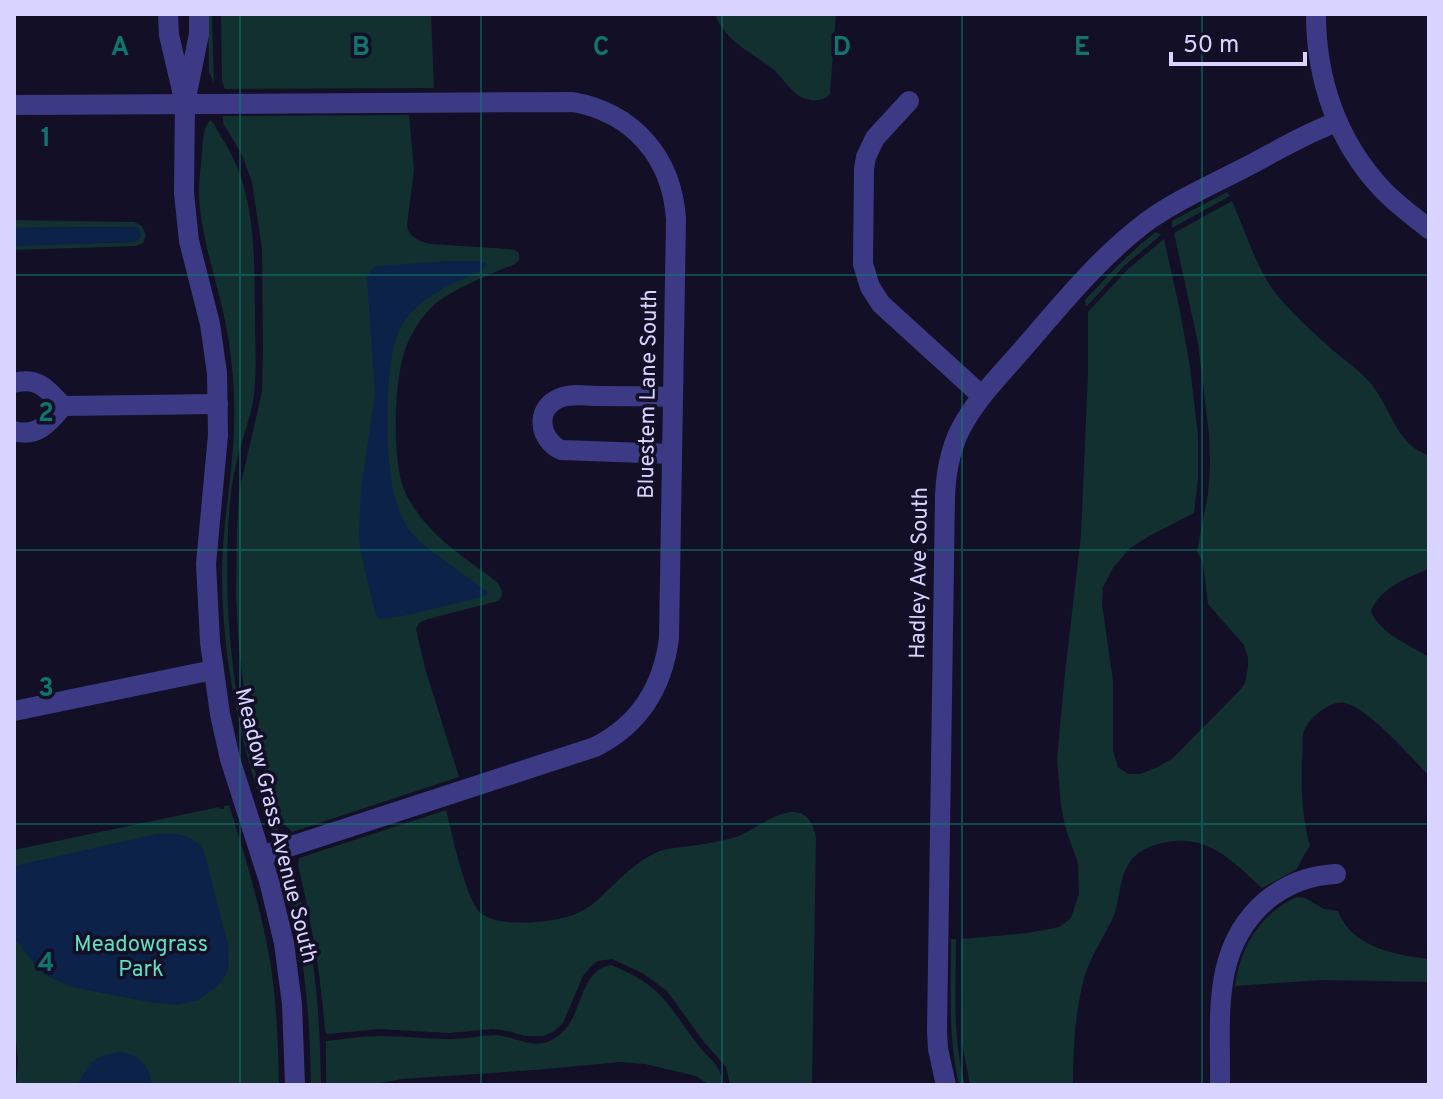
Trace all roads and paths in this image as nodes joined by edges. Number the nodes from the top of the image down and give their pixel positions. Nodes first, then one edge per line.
1 (168, 14) edge
2 (199, 14) edge
3 (1316, 14) edge
4 (909, 101) dead end
5 (185, 103) junction
6 (14, 105) edge
7 (1337, 122) junction
8 (1429, 229) edge
9 (14, 383) edge
10 (982, 396) junction
11 (673, 397) junction
12 (218, 404) junction
13 (63, 406) junction
14 (14, 431) edge
15 (672, 454) junction
16 (213, 670) junction
17 (14, 711) edge
18 (261, 856) junction
19 (1336, 874) dead end
20 (295, 1085) edge
21 (946, 1085) edge
22 (1220, 1085) edge

1 - 5 street, Meadow Grass Avenue South
2 - 5 street, Meadow Grass Avenue South
3 - 7 street
4 - 10 street
5 - 6 street, Bluestem Lane South
5 - 11 street, Bluestem Lane South
5 - 12 street, Meadow Grass Avenue South
7 - 8 street
7 - 10 street, Hadley Ave South
9 - 13 street
10 - 21 street, Hadley Ave South
11 - 15 street, Bluestem Lane South
11 - 15 street
12 - 13 street
12 - 16 street, Meadow Grass Avenue South
13 - 14 street
15 - 18 street, Bluestem Lane South
16 - 17 street
16 - 18 street, Meadow Grass Avenue South
18 - 20 street, Meadow Grass Avenue South
19 - 22 street

